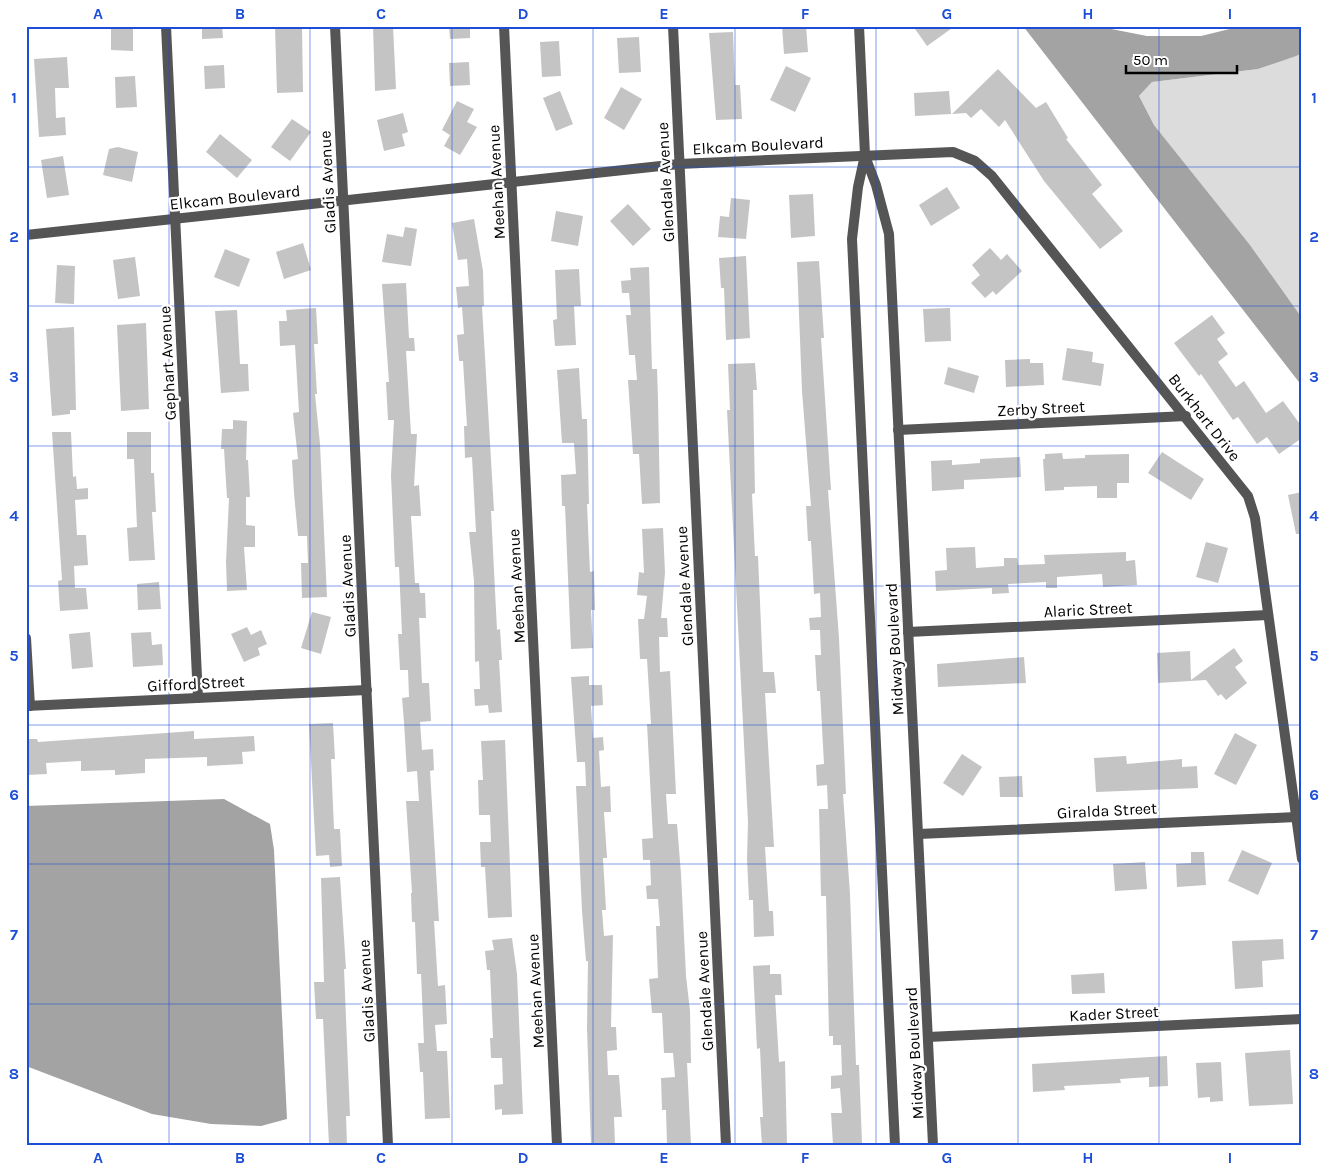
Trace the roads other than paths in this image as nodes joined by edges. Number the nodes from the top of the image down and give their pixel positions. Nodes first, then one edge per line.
1 (166, 26) edge
2 (335, 26) edge
3 (504, 26) edge
4 (673, 26) edge
5 (858, 26) edge
6 (865, 155) junction
7 (679, 164) junction
8 (511, 182) junction
9 (343, 200) junction
10 (175, 218) junction
11 (26, 235) edge
12 (1186, 416) junction
13 (898, 430) junction
14 (1268, 615) junction
15 (908, 632) junction
16 (26, 638) edge
17 (366, 690) junction
18 (198, 698) junction
19 (28, 706) edge
20 (1296, 817) junction
21 (918, 834) junction
22 (1302, 859) edge
23 (1302, 1019) edge
24 (928, 1037) junction
25 (388, 1145) edge
26 (557, 1145) edge
27 (726, 1145) edge
28 (896, 1145) edge
29 (933, 1145) edge

1 - 10 street, Gephart Avenue
2 - 9 street, Gladis Avenue
3 - 8 street, Meehan Avenue
4 - 7 street, Glendale Avenue
5 - 6 street, Midway Boulevard
6 - 7 street, Elkcam Boulevard
6 - 12 street, Burkhart Drive
6 - 13 street, Midway Boulevard
6 - 28 street, Midway Boulevard
7 - 8 street, Elkcam Boulevard
7 - 27 street, Glendale Avenue
8 - 9 street, Elkcam Boulevard
8 - 26 street, Meehan Avenue
9 - 10 street, Elkcam Boulevard
9 - 17 street, Gladis Avenue
10 - 11 street, Elkcam Boulevard
10 - 18 street, Gephart Avenue
12 - 13 street, Zerby Street
12 - 14 street, Burkhart Drive
13 - 15 street, Midway Boulevard
14 - 15 street, Alaric Street
14 - 20 street, Burkhart Drive
15 - 21 street, Midway Boulevard
16 - 19 street
17 - 18 street, Gifford Street
17 - 25 street, Gladis Avenue
18 - 19 street, Gifford Street
20 - 21 street, Giralda Street
20 - 22 street, Burkhart Drive
21 - 24 street, Midway Boulevard
23 - 24 street, Kader Street
24 - 29 street, Midway Boulevard

